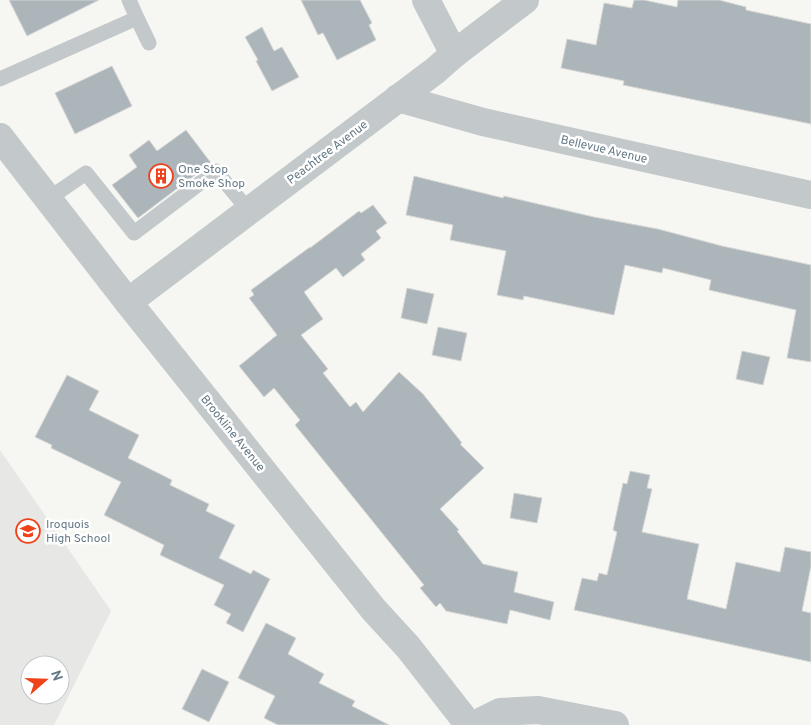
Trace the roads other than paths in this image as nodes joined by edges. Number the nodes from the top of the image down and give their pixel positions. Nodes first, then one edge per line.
1 (129, 0) edge
2 (426, 0) edge
3 (525, 0) edge
4 (137, 18) junction
5 (148, 43) dead end
6 (454, 54) junction
7 (0, 80) edge
8 (398, 98) junction
9 (0, 137) edge
10 (811, 194) edge
11 (48, 199) junction
12 (249, 211) junction
13 (128, 302) junction
14 (469, 725) edge
15 (474, 725) edge
16 (615, 725) edge

1 - 4 lane
2 - 6 street
3 - 6 street, Peachtree Avenue
4 - 5 lane
4 - 7 lane
6 - 8 street, Peachtree Avenue
8 - 10 street, Bellevue Avenue
8 - 12 street, Peachtree Avenue
9 - 11 street, Brookline Avenue
11 - 12 lane
11 - 13 street, Brookline Avenue
12 - 13 street, Peachtree Avenue
13 - 14 street, Brookline Avenue
15 - 16 street

